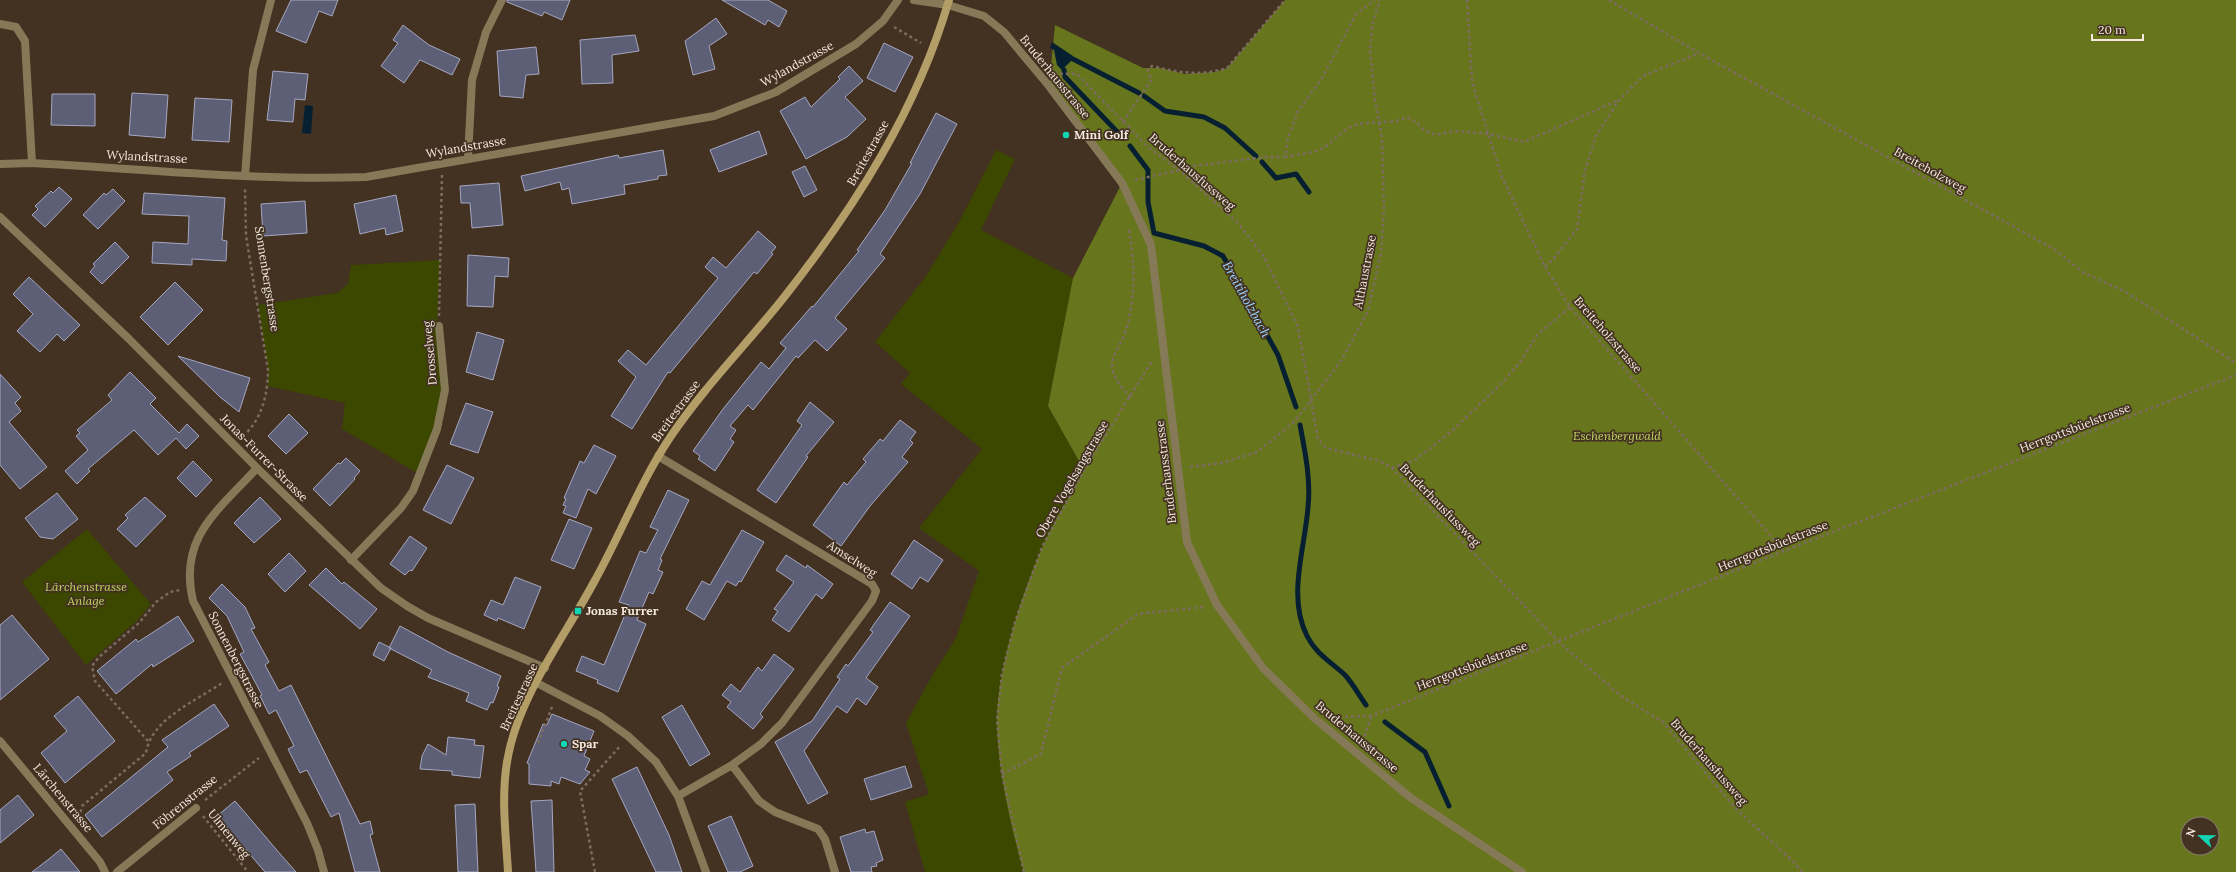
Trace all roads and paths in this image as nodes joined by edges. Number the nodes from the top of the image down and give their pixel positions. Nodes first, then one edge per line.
1 (271, 0) edge
2 (502, 0) edge
3 (898, 0) edge
4 (914, 0) edge
5 (1285, 0) edge
6 (1375, 0) edge
7 (1380, 0) edge
8 (1467, 0) edge
9 (1609, 0) edge
10 (948, 3) edge
11 (0, 24) edge
12 (892, 27) dead end
13 (921, 43) dead end
14 (1699, 53) junction
15 (1061, 75) dead end
16 (1619, 100) junction
17 (1379, 121) junction
18 (1123, 122) junction
19 (1489, 134) junction
20 (1285, 157) junction
21 (468, 158) junction
22 (32, 163) junction
23 (442, 163) junction
24 (0, 164) edge
25 (1179, 170) junction
26 (245, 176) junction
27 (1122, 183) junction
28 (0, 217) edge
29 (1128, 228) dead end
30 (1545, 267) junction
31 (1570, 307) junction
32 (439, 326) joint
33 (1164, 338) junction
34 (2236, 363) edge
35 (2236, 375) edge
36 (1131, 398) junction
37 (1312, 401) junction
38 (242, 437) dead end
39 (658, 456) junction
40 (257, 468) junction
41 (1392, 468) junction
42 (1178, 469) junction
43 (1784, 550) junction
44 (351, 560) junction
45 (190, 588) junction
46 (1217, 606) junction
47 (1559, 642) junction
48 (545, 668) junction
49 (537, 683) junction
50 (213, 690) dead end
51 (552, 707) dead end
52 (1371, 716) junction
53 (1314, 718) junction
54 (628, 736) junction
55 (0, 741) edge
56 (148, 741) junction
57 (538, 743) dead end
58 (268, 750) junction
59 (1360, 755) junction
60 (732, 765) junction
61 (1002, 774) junction
62 (678, 796) junction
63 (196, 808) junction
64 (75, 832) junction
65 (105, 872) edge
66 (117, 872) edge
67 (248, 872) edge
68 (324, 872) edge
69 (508, 872) edge
70 (595, 872) edge
71 (706, 872) edge
72 (835, 872) edge
73 (1024, 872) edge
74 (1522, 872) edge
75 (1802, 872) edge

1 - 26 street
2 - 21 street
3 - 21 street, Wylandstrasse
4 - 10 street, Bruderhausstrasse
5 - 18 path
6 - 20 path
7 - 17 path, Althaustrasse
8 - 19 path, Breiteholzstrasse
9 - 14 path, Breiteholzweg
10 - 27 street, Bruderhausstrasse
10 - 39 main road, Breitestrasse
11 - 22 street
12 - 13 path
14 - 16 path
14 - 34 path, Breiteholzweg
15 - 18 path, Bruderhausfussweg
16 - 19 path
16 - 30 path
17 - 19 path
17 - 20 path
17 - 37 path, Althaustrasse
18 - 25 path, Bruderhausfussweg
19 - 30 path, Breiteholzstrasse
20 - 25 path
21 - 23 street, Wylandstrasse
22 - 24 street, Wylandstrasse
22 - 26 street, Wylandstrasse
23 - 26 street, Wylandstrasse
23 - 32 path, Drosselweg
25 - 27 path
25 - 37 path, Bruderhausfussweg
26 - 38 path, Sonnenbergstrasse
27 - 33 street, Bruderhausstrasse
28 - 40 street, Jonas-Furrer-Strasse
29 - 36 path
30 - 31 path, Breiteholzstrasse
31 - 41 path
31 - 43 path, Breiteholzstrasse
32 - 44 street, Drosselweg
33 - 36 path, Obere Vogelsangstrasse
33 - 42 street, Bruderhausstrasse
35 - 43 path, Herrgottsbüelstrasse
36 - 61 path, Obere Vogelsangstrasse
37 - 41 path, Bruderhausfussweg
37 - 42 path, Althaustrasse
39 - 48 main road, Breitestrasse
39 - 60 street, Amselweg
40 - 44 street, Jonas-Furrer-Strasse
40 - 45 street, Sonnenbergstrasse
41 - 47 path, Bruderhausfussweg
42 - 46 street, Bruderhausstrasse
43 - 47 path, Herrgottsbüelstrasse
44 - 48 street, Jonas-Furrer-Strasse
45 - 56 path
45 - 58 street, Sonnenbergstrasse
46 - 53 street, Bruderhausstrasse
46 - 61 path
47 - 52 path, Herrgottsbüelstrasse
47 - 75 path, Bruderhausfussweg
48 - 49 main road, Breitestrasse
49 - 54 street
49 - 69 main road, Breitestrasse
50 - 56 path
51 - 57 path
52 - 53 path, Herrgottsbüelstrasse
52 - 59 path
53 - 59 street, Bruderhausstrasse
54 - 62 street
54 - 70 path
55 - 64 street, Lärchenstrasse
56 - 64 path
58 - 63 path, Föhrenstrasse
58 - 68 street, Sonnenbergstrasse
59 - 74 street, Bruderhausstrasse
60 - 62 street
60 - 72 street
61 - 73 path, Obere Vogelsangstrasse
62 - 71 street
63 - 66 street, Föhrenstrasse
63 - 67 path, Ulmenweg
64 - 65 street, Lärchenstrasse

